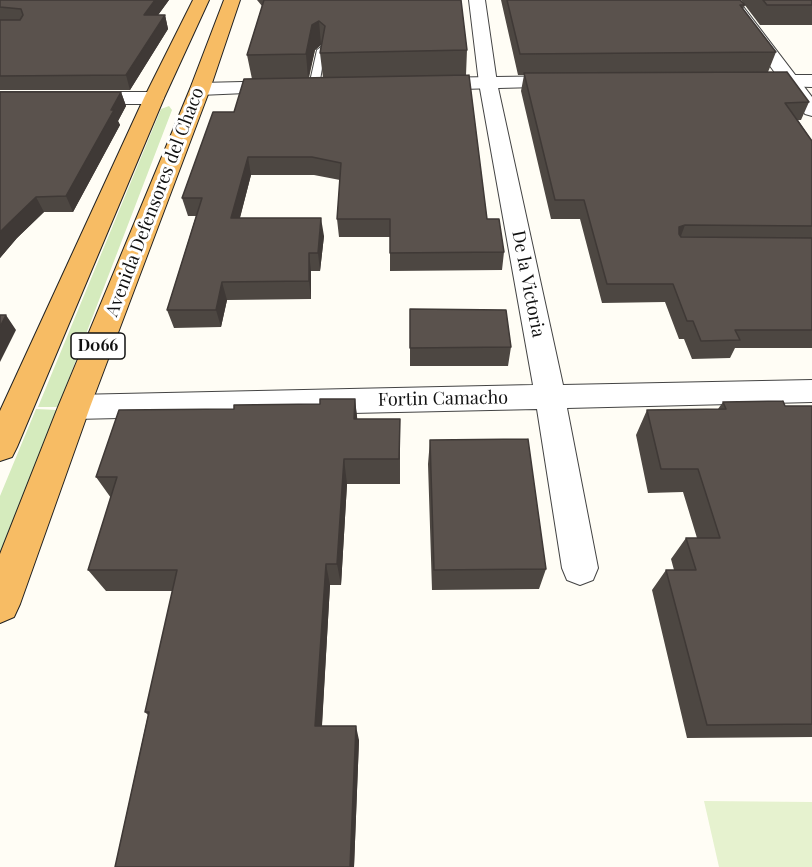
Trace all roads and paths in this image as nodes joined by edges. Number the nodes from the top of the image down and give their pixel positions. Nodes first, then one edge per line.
1 (232, 0) edge
2 (477, 0) edge
3 (730, 0) edge
4 (198, 7) edge
5 (321, 50) edge
6 (732, 81) edge
7 (790, 81) junction
8 (812, 81) edge
9 (581, 82) edge
10 (488, 83) junction
11 (407, 84) edge
12 (314, 86) junction
13 (337, 86) edge
14 (200, 89) junction
15 (161, 97) junction
16 (0, 98) edge
17 (812, 110) edge
18 (812, 391) edge
19 (550, 396) junction
20 (74, 407) junction
21 (0, 447) edge
22 (580, 568) dead end
23 (0, 604) edge

1 - 14 highway, Avenida Defensores del Chaco / D066
2 - 10 street, De la Victoria
3 - 7 street
4 - 15 highway
5 - 12 lane
6 - 7 street
7 - 8 street
7 - 17 street
9 - 10 street
10 - 11 street
10 - 19 street, De la Victoria
12 - 13 street
12 - 14 street
14 - 15 highway
14 - 20 highway, Avenida Defensores del Chaco / D066
15 - 16 street
15 - 21 highway, D066
18 - 19 street, Fortin Camacho
19 - 20 street, Fortin Camacho
19 - 22 street, De la Victoria
20 - 23 highway, Avenida Defensores del Chaco / D066

